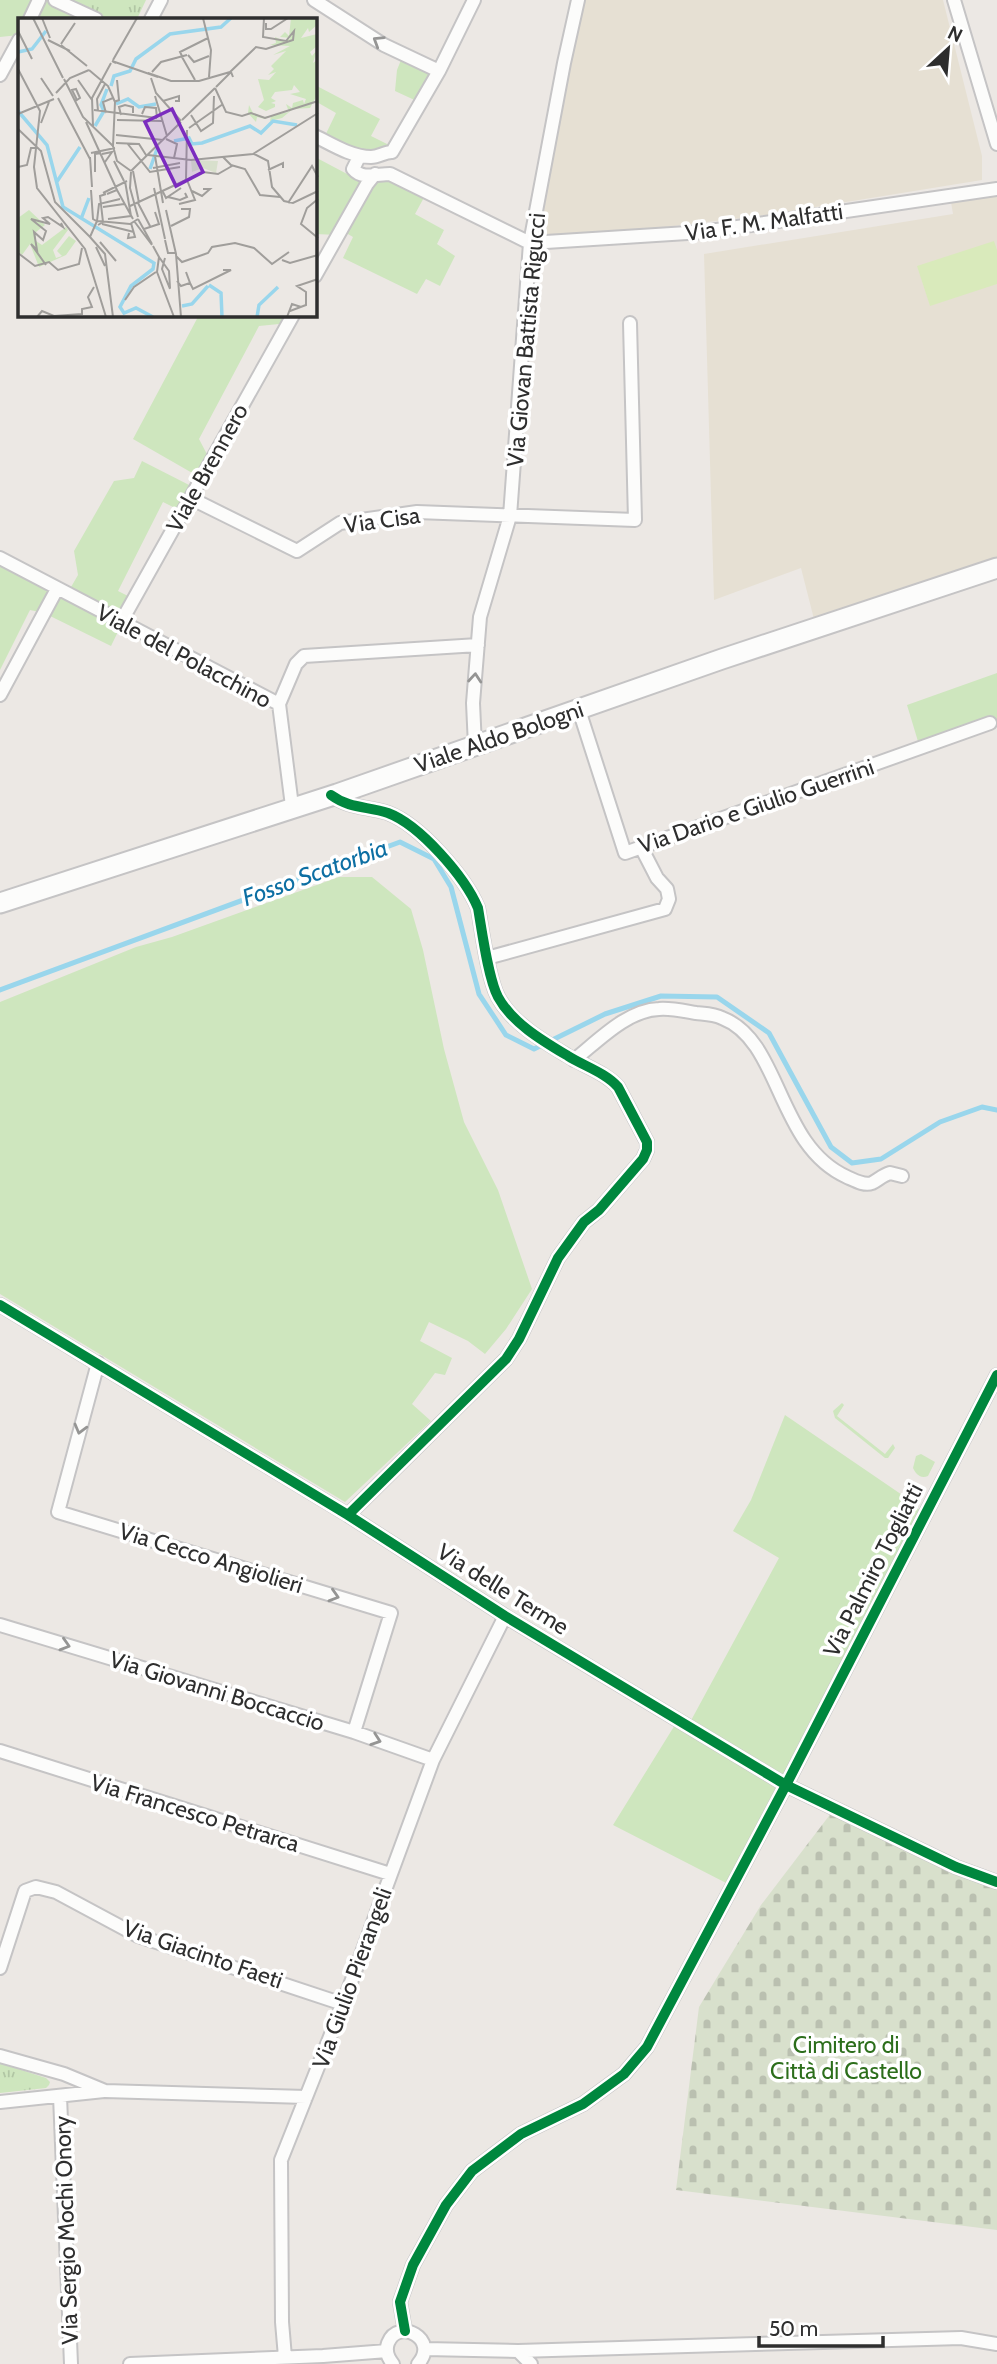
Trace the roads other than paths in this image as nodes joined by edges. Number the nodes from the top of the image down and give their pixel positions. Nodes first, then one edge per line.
1 (39, 0) edge
2 (55, 0) edge
3 (160, 0) edge
4 (314, 0) edge
5 (474, 0) edge
6 (579, 0) edge
7 (954, 0) edge
8 (30, 18) edge
9 (94, 18) edge
10 (151, 18) edge
11 (18, 42) edge
12 (439, 71) junction
13 (0, 75) edge
14 (317, 137) edge
15 (997, 144) edge
16 (392, 152) junction
17 (359, 158) junction
18 (376, 173) junction
19 (390, 174) junction
20 (997, 189) edge
21 (530, 243) junction
22 (317, 272) edge
23 (292, 317) edge
24 (630, 323) dead end
25 (190, 498) junction
26 (510, 516) junction
27 (0, 558) edge
28 (997, 569) edge
29 (57, 589) junction
30 (121, 622) junction
31 (478, 645) junction
32 (0, 695) edge
33 (279, 704) junction
34 (579, 710) junction
35 (990, 723) dead end
36 (475, 746) junction
37 (331, 795) junction
38 (292, 806) junction
39 (641, 847) junction
40 (0, 902) edge
41 (487, 958) junction
42 (574, 1059) junction
43 (902, 1176) dead end
44 (0, 1305) edge
45 (98, 1363) junction
46 (997, 1376) edge
47 (348, 1515) junction
48 (505, 1616) junction
49 (0, 1625) edge
50 (354, 1732) junction
51 (0, 1751) edge
52 (433, 1759) junction
53 (786, 1785) junction
54 (390, 1874) junction
55 (997, 1882) edge
56 (0, 1968) edge
57 (343, 2004) junction
58 (0, 2056) edge
59 (105, 2091) junction
60 (60, 2096) junction
61 (306, 2097) junction
62 (0, 2102) edge
63 (405, 2331) junction
64 (997, 2344) edge
65 (425, 2349) junction
66 (387, 2351) junction
67 (518, 2351) junction
68 (285, 2357) junction
69 (262, 2361) edge
70 (71, 2364) edge
71 (130, 2364) edge
72 (393, 2364) edge
73 (418, 2364) edge
74 (531, 2364) edge

1 - 8 street
2 - 9 street
3 - 10 street
12 -> 4 street
5 - 12 street
6 - 21 street, Via Giovan Battista Rigucci
7 - 15 street
11 - 13 street
12 - 16 street
14 - 17 street
16 - 17 street
16 - 19 street
17 - 18 street
18 - 19 street
18 - 22 street
19 - 21 street
20 - 21 street, Via F. M. Malfatti
21 - 26 street, Via Giovan Battista Rigucci
23 - 25 street, Viale Brennero
24 - 26 street
25 - 26 street, Via Cisa
25 - 30 street, Viale Brennero
26 - 31 street, Via Giovan Battista Rigucci
27 - 29 street, Viale del Polacchino
28 - 34 main road, Viale Aldo Bologni
29 - 30 street, Viale del Polacchino
29 - 32 street
30 - 33 street, Viale del Polacchino
31 - 33 street
36 -> 31 street, Via Giovan Battista Rigucci
33 - 38 street, Viale del Polacchino
34 - 36 main road, Viale Aldo Bologni
34 - 39 street, Via Dario e Giulio Guerrini
35 - 39 street, Via Dario e Giulio Guerrini
36 - 37 main road, Viale Aldo Bologni
37 - 38 main road, Viale Aldo Bologni
37 - 41 street
38 - 40 main road, Viale Aldo Bologni
39 - 41 street
41 - 42 street
42 - 43 street
42 - 47 street
44 - 45 street, Via delle Terme
45 - 47 street, Via delle Terme
45 -> 50 street, Via Cecco Angiolieri
46 - 53 street, Via Palmiro Togliatti
47 - 48 street, Via delle Terme
48 - 52 street, Via Giulio Pierangeli
48 - 53 street, Via delle Terme
49 -> 50 street, Via Giovanni Boccaccio
50 -> 52 street, Via Giovanni Boccaccio
51 - 54 street, Via Francesco Petrarca
52 - 54 street, Via Giulio Pierangeli
53 - 55 street, Via delle Terme
53 - 63 street, Via Palmiro Togliatti
54 - 57 street, Via Giulio Pierangeli
56 - 57 street, Via Giacinto Faeti
57 - 61 street, Via Giulio Pierangeli
58 - 59 street
59 - 60 street
59 - 61 street
60 - 62 street
60 - 70 street, Via Sergio Mochi Onory
61 - 68 street, Via Giulio Pierangeli
63 - 65 street
63 - 66 street
64 - 67 street
65 - 67 street
65 - 73 street
66 - 68 street
66 - 72 street
67 - 74 street
68 - 69 street
69 - 71 street

